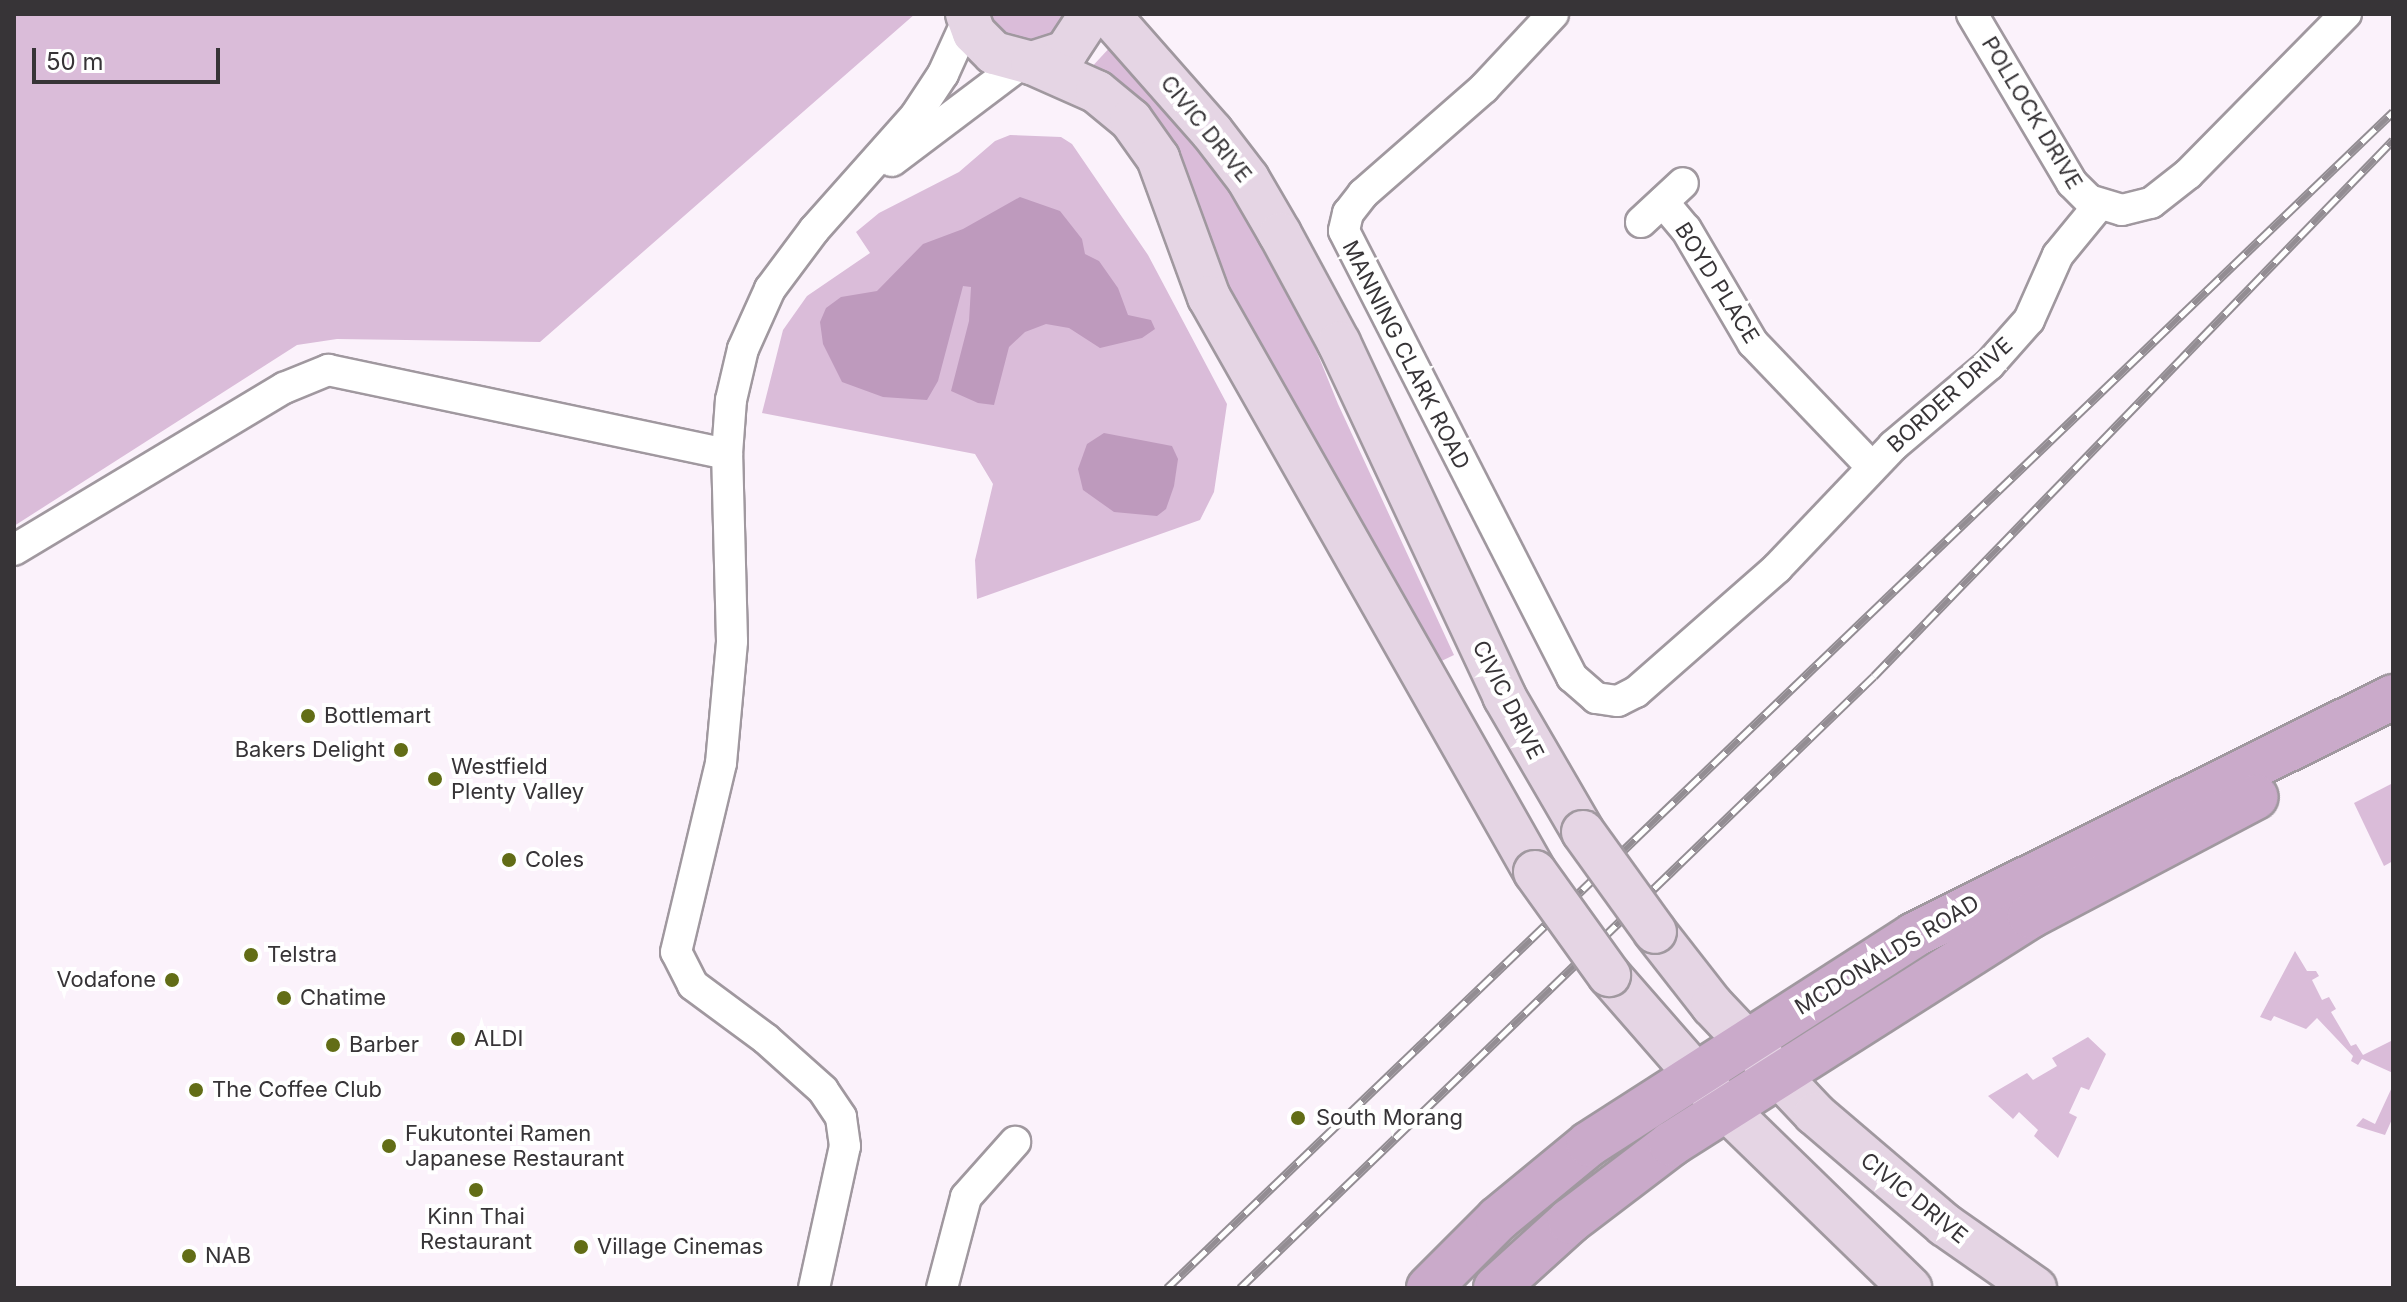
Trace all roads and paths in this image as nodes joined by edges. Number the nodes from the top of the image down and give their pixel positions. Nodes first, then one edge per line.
1 (1091, 14) edge
2 (1108, 14) edge
3 (1553, 14) edge
4 (1972, 14) edge
5 (2346, 14) edge
6 (968, 17) edge
7 (1027, 63) junction
8 (861, 182) junction
9 (1662, 202) dead end
10 (2099, 205) junction
11 (727, 454) junction
12 (1871, 466) junction
13 (14, 550) edge
14 (2393, 697) edge
15 (1596, 698) joint
16 (2393, 726) edge
17 (1745, 1041) junction
18 (1692, 1074) junction
19 (1779, 1076) junction
20 (1726, 1109) junction
21 (1015, 1142) dead end
22 (814, 1288) edge
23 (942, 1288) edge
24 (1429, 1288) edge
25 (1496, 1288) edge
26 (1910, 1288) edge
27 (2035, 1288) edge

1 - 7 main road
2 - 17 main road, CIVIC DRIVE, bridge
3 - 15 street, MANNING CLARK ROAD
4 - 10 street, POLLOCK DRIVE
5 - 10 street
6 - 7 main road
6 - 8 street
7 - 8 street
7 - 18 main road, bridge
8 - 11 street
9 - 12 street, BOYD PLACE
10 - 12 street, BORDER DRIVE
11 - 13 street
11 - 22 street
12 - 15 street, BORDER DRIVE
14 - 17 main road, MCDONALDS ROAD
16 - 19 main road, MCDONALDS ROAD
17 - 18 main road, MCDONALDS ROAD
17 - 19 main road, CIVIC DRIVE
18 - 20 main road
18 - 24 main road, MCDONALDS ROAD
19 - 20 main road, MCDONALDS ROAD
19 - 27 main road, CIVIC DRIVE
20 - 25 main road, MCDONALDS ROAD
20 - 26 main road
21 - 23 street

